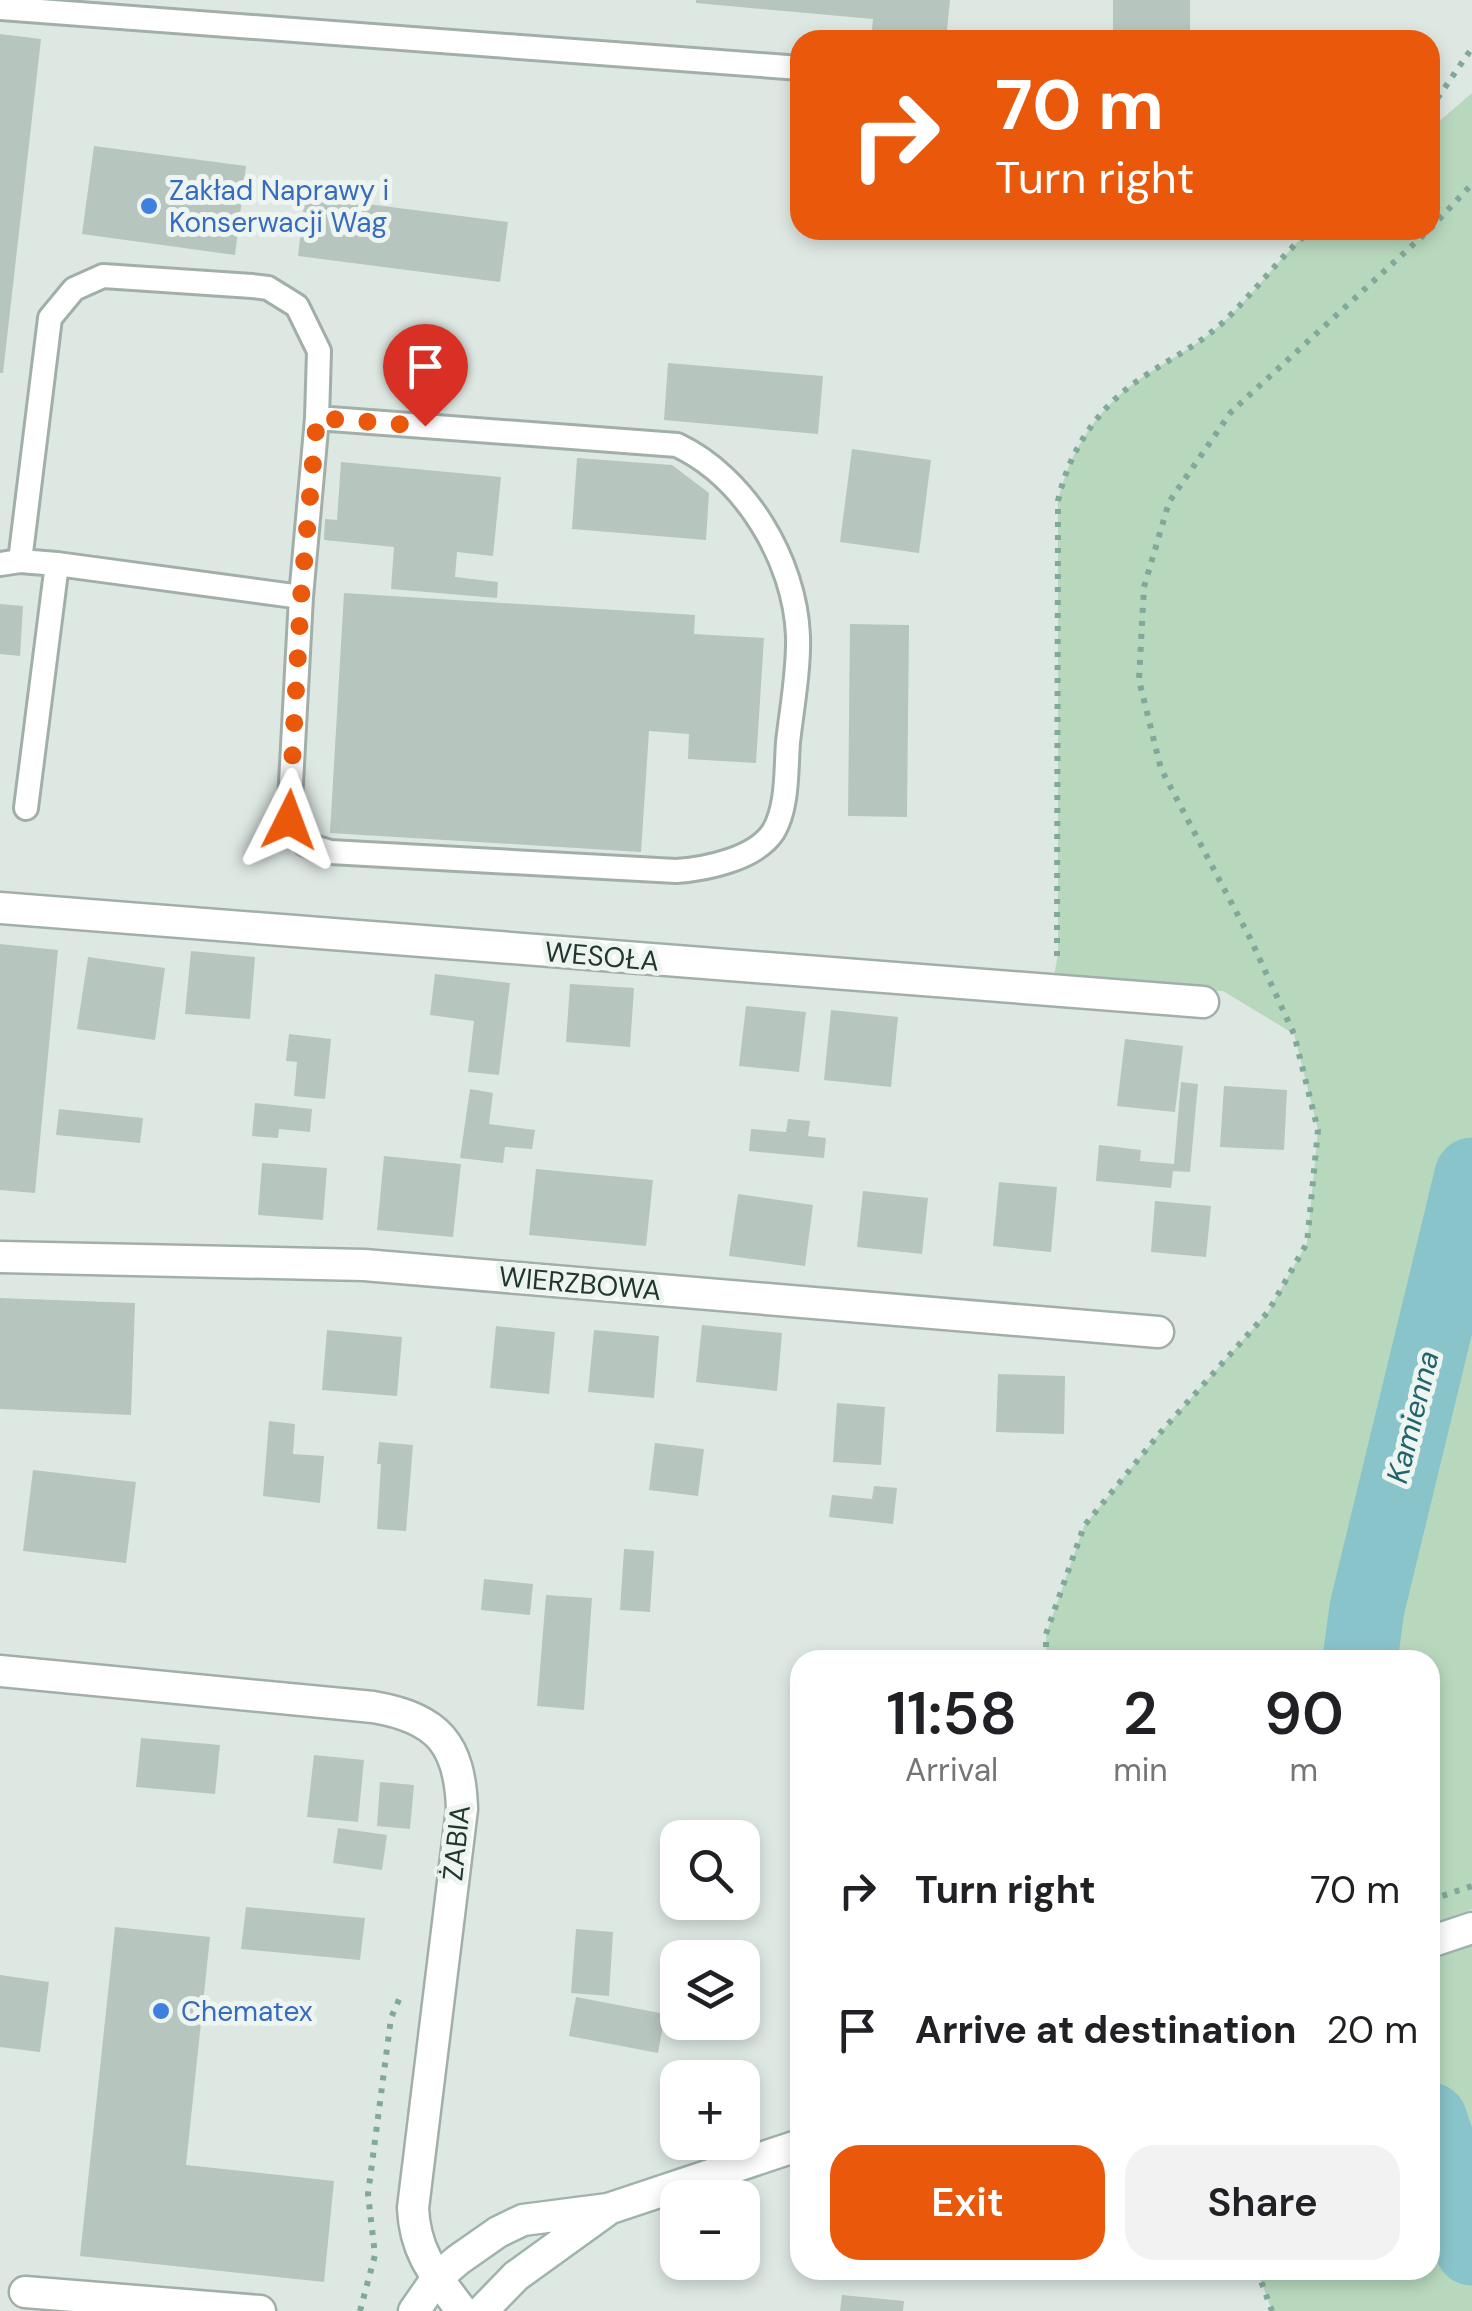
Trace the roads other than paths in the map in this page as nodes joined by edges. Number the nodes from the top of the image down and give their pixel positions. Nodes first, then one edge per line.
1 (0, 8) edge
2 (790, 67) edge
3 (317, 418) junction
4 (10, 562) edge
5 (57, 564) junction
6 (301, 597) junction
7 (26, 808) dead end
8 (0, 908) edge
9 (1203, 1002) dead end
10 (0, 1257) edge
11 (1158, 1332) dead end
12 (0, 1671) edge
13 (1472, 1928) edge
14 (1440, 1939) edge
15 (790, 2149) edge
16 (608, 2209) junction
17 (437, 2278) junction
18 (25, 2292) dead end
19 (260, 2311) edge
20 (414, 2311) edge
21 (462, 2311) edge
22 (482, 2311) edge

1 - 2 lane
3 - 4 lane
3 - 6 lane
3 - 6 lane
4 - 5 lane
5 - 6 lane
5 - 7 lane
8 - 9 street, WESOŁA
10 - 11 street, WIERZBOWA
12 - 17 street, ŻABIA
13 - 14 street
15 - 16 street
16 - 17 street
16 - 22 street
17 - 20 street
17 - 21 street, ŻABIA
18 - 19 street

